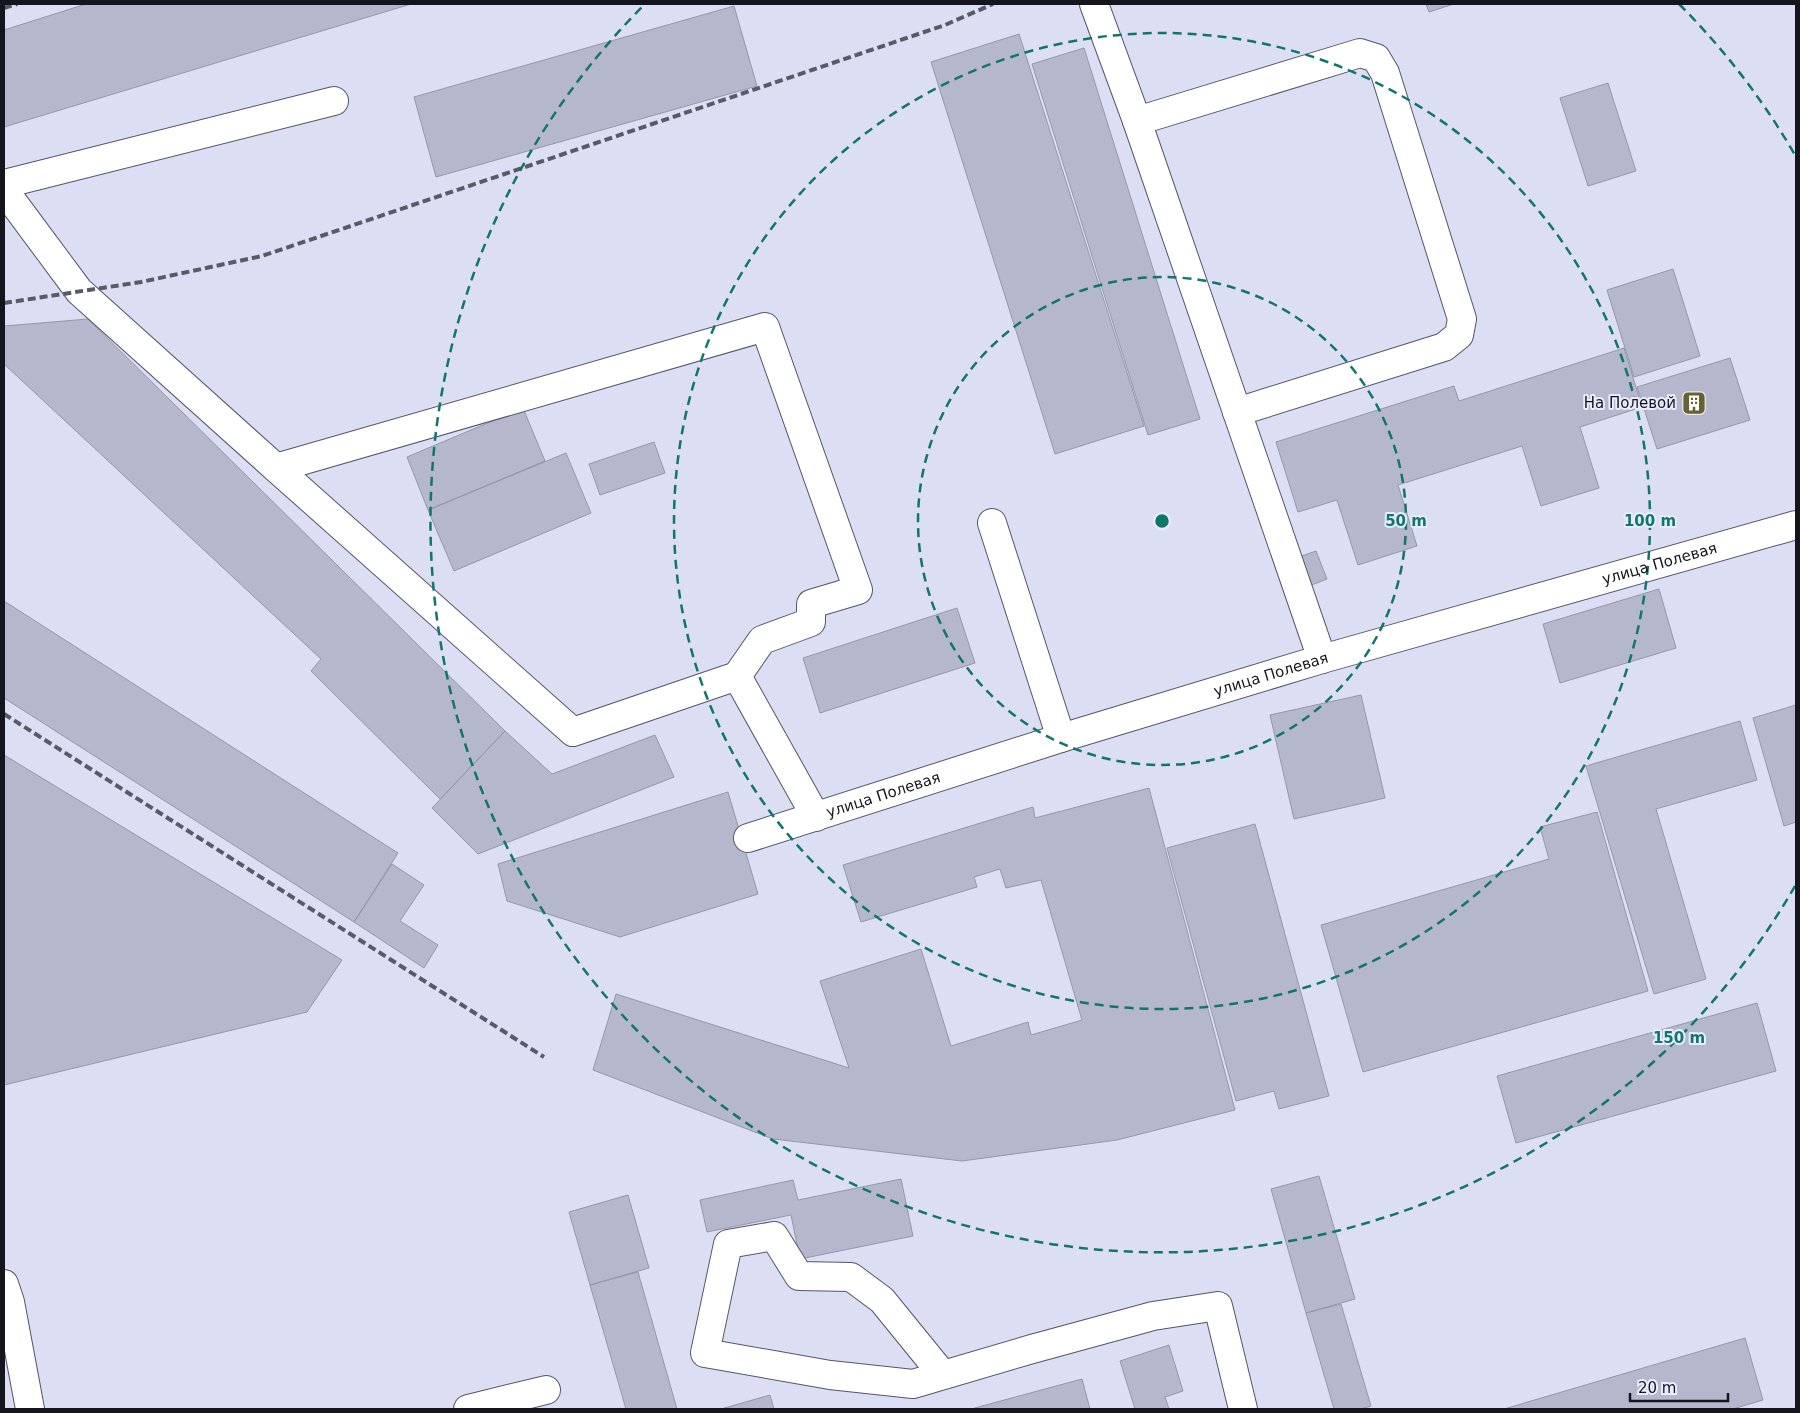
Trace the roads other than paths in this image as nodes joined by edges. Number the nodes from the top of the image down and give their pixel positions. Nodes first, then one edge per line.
1 (1094, 4) edge
2 (334, 101) dead end
3 (1137, 121) junction
4 (4, 184) edge
5 (4, 190) edge
6 (1237, 412) junction
7 (276, 468) junction
8 (992, 523) dead end
9 (1796, 525) edge
10 (1322, 660) junction
11 (737, 676) junction
12 (1061, 738) junction
13 (816, 817) junction
14 (748, 838) dead end
15 (4, 1284) edge
16 (943, 1375) junction
17 (546, 1390) dead end
18 (30, 1409) edge
19 (468, 1409) edge
20 (1244, 1409) edge

1 - 3 street
2 - 4 street
3 - 6 street
3 - 6 street
5 - 7 street
6 - 10 street
7 - 11 street
7 - 11 street
8 - 12 street
9 - 10 street, улица Полевая
10 - 12 street, улица Полевая
11 - 13 street
12 - 13 street, улица Полевая
13 - 14 street, улица Полевая
15 - 18 street
16 - 16 street
16 - 20 street
17 - 19 street

